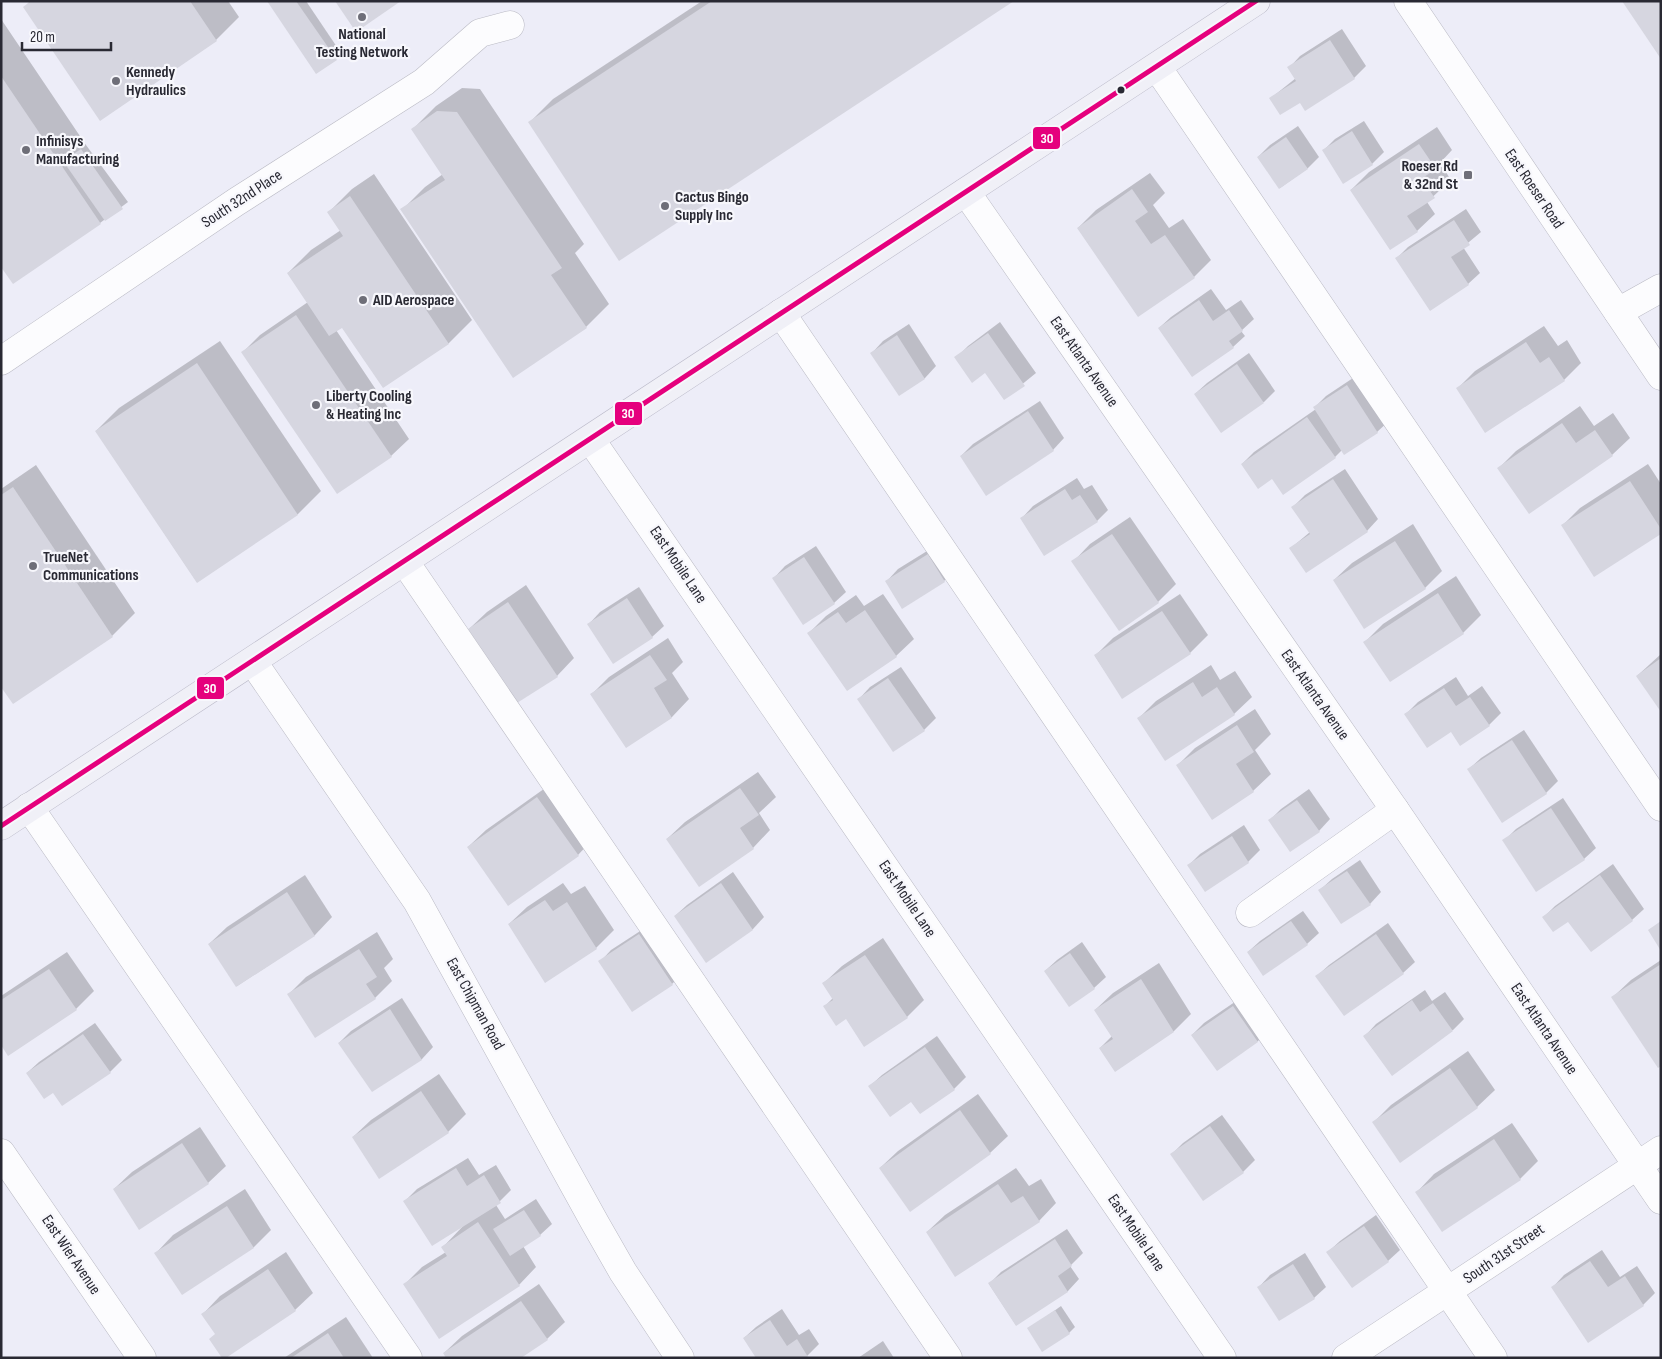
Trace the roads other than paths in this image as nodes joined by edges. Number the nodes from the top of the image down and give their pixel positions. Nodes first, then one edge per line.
1 (1256, 1) edge
2 (1408, 1) edge
3 (510, 26) dead end
4 (1157, 67) junction
5 (966, 192) junction
6 (1661, 288) edge
7 (1618, 312) junction
8 (781, 313) junction
9 (1, 361) edge
10 (1661, 376) edge
11 (591, 440) junction
12 (405, 562) junction
13 (253, 662) junction
14 (29, 807) junction
15 (1661, 807) edge
16 (1395, 810) junction
17 (1, 826) edge
18 (1250, 913) dead end
19 (1661, 1150) edge
20 (1, 1153) edge
21 (1637, 1166) junction
22 (1661, 1200) edge
23 (1447, 1292) junction
24 (142, 1358) edge
25 (408, 1358) edge
26 (680, 1358) edge
27 (948, 1358) edge
28 (1222, 1358) edge
29 (1346, 1358) edge
30 (1493, 1358) edge

1 - 4 main road
2 - 7 street, East Roeser Road
3 - 9 street, South 32nd Place
4 - 5 main road
4 - 15 street
5 - 8 main road
5 - 16 street, East Atlanta Avenue
6 - 7 street
7 - 10 street, East Roeser Road
8 - 11 main road
8 - 23 street
11 - 12 main road
11 - 28 street, East Mobile Lane
12 - 13 main road
12 - 27 street
13 - 14 main road
13 - 26 street, East Chipman Road
14 - 17 main road
14 - 25 street
16 - 18 street
16 - 21 street, East Atlanta Avenue
19 - 21 street, South 31st Street
20 - 24 street, East Wier Avenue
21 - 22 street, East Atlanta Avenue
21 - 23 street, South 31st Street
23 - 29 street, South 31st Street
23 - 30 street

